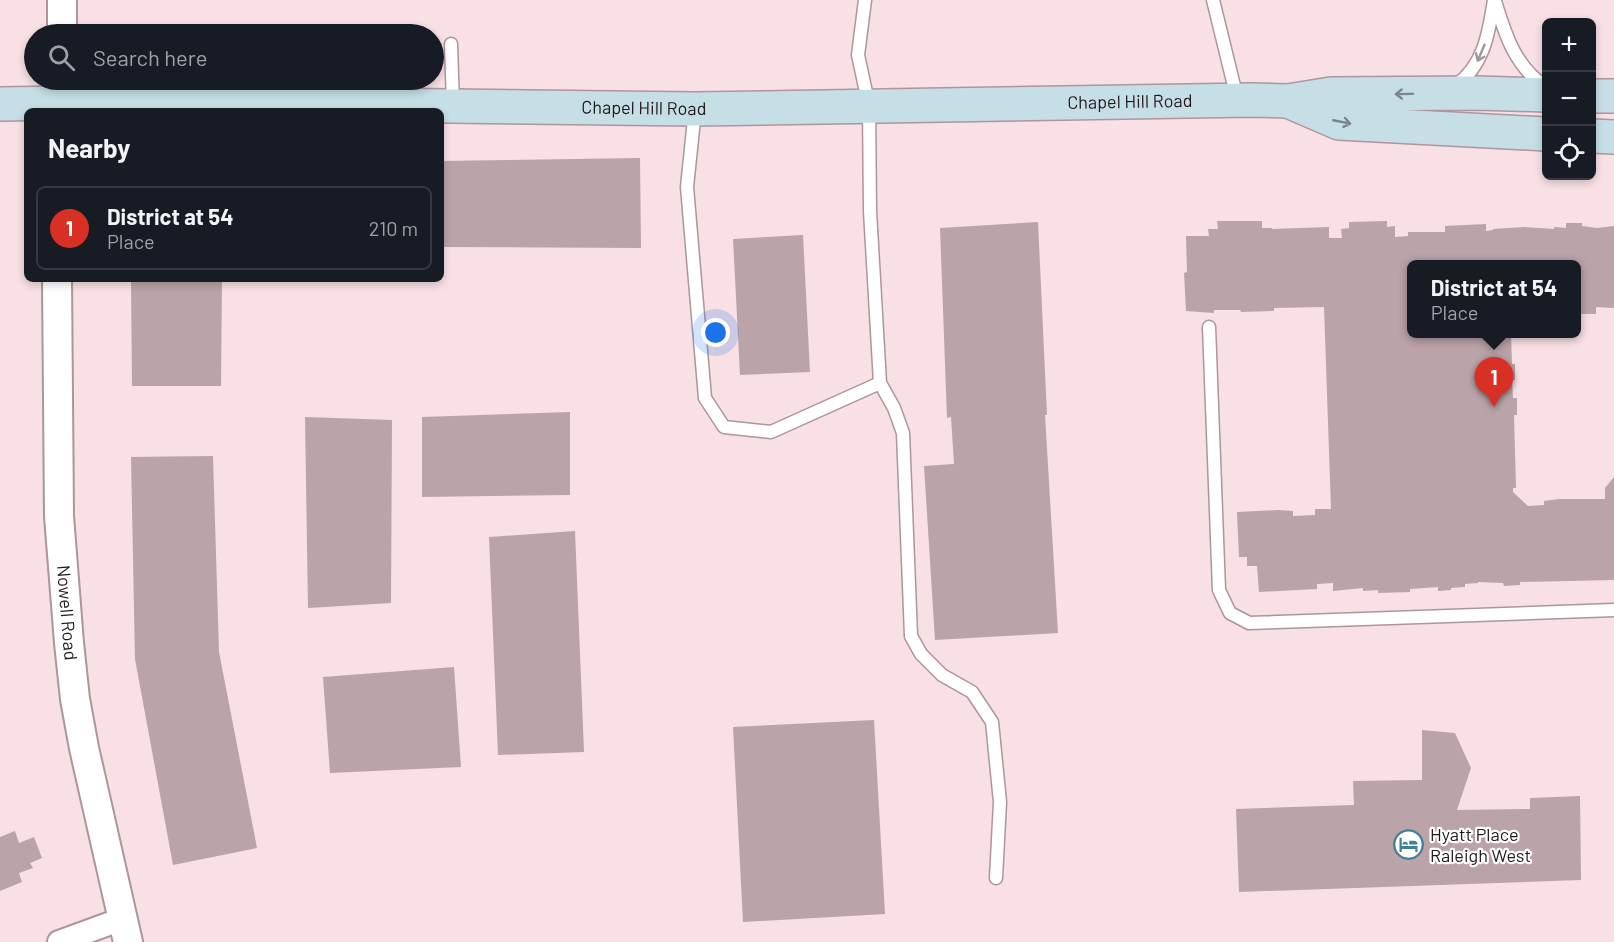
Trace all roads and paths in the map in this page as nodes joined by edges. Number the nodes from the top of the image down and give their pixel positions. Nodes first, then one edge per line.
1 (62, 0) edge
2 (865, 0) edge
3 (1213, 0) edge
4 (1494, 0) edge
5 (62, 24) edge
6 (451, 44) dead end
7 (1542, 85) edge
8 (1445, 93) junction
9 (1542, 95) edge
10 (1596, 96) edge
11 (1614, 96) edge
12 (61, 98) edge
13 (1238, 100) junction
14 (1288, 101) junction
15 (0, 104) edge
16 (453, 106) junction
17 (868, 106) junction
18 (695, 109) junction
19 (1542, 134) edge
20 (1596, 136) edge
21 (1614, 137) edge
22 (57, 282) edge
23 (1209, 327) dead end
24 (880, 383) junction
25 (1614, 610) edge
26 (996, 878) dead end
27 (125, 930) edge
28 (59, 942) edge

1 - 5 street
2 - 17 lane
3 - 13 lane
4 - 7 lane
4 -> 8 lane
6 - 16 lane
8 - 9 main road, Chapel Hill Road
8 -> 14 main road, Chapel Hill Road
10 - 11 main road
12 - 15 main road, Chapel Hill Road
12 - 16 main road, Chapel Hill Road
13 - 14 main road, Chapel Hill Road
13 - 17 main road, Chapel Hill Road
14 -> 19 main road, Chapel Hill Road
16 - 18 main road, Chapel Hill Road
17 - 18 main road, Chapel Hill Road
17 - 24 lane
18 - 24 lane
20 - 21 main road
22 - 27 street, Nowell Road
23 - 25 lane
24 - 26 lane
27 - 28 street

